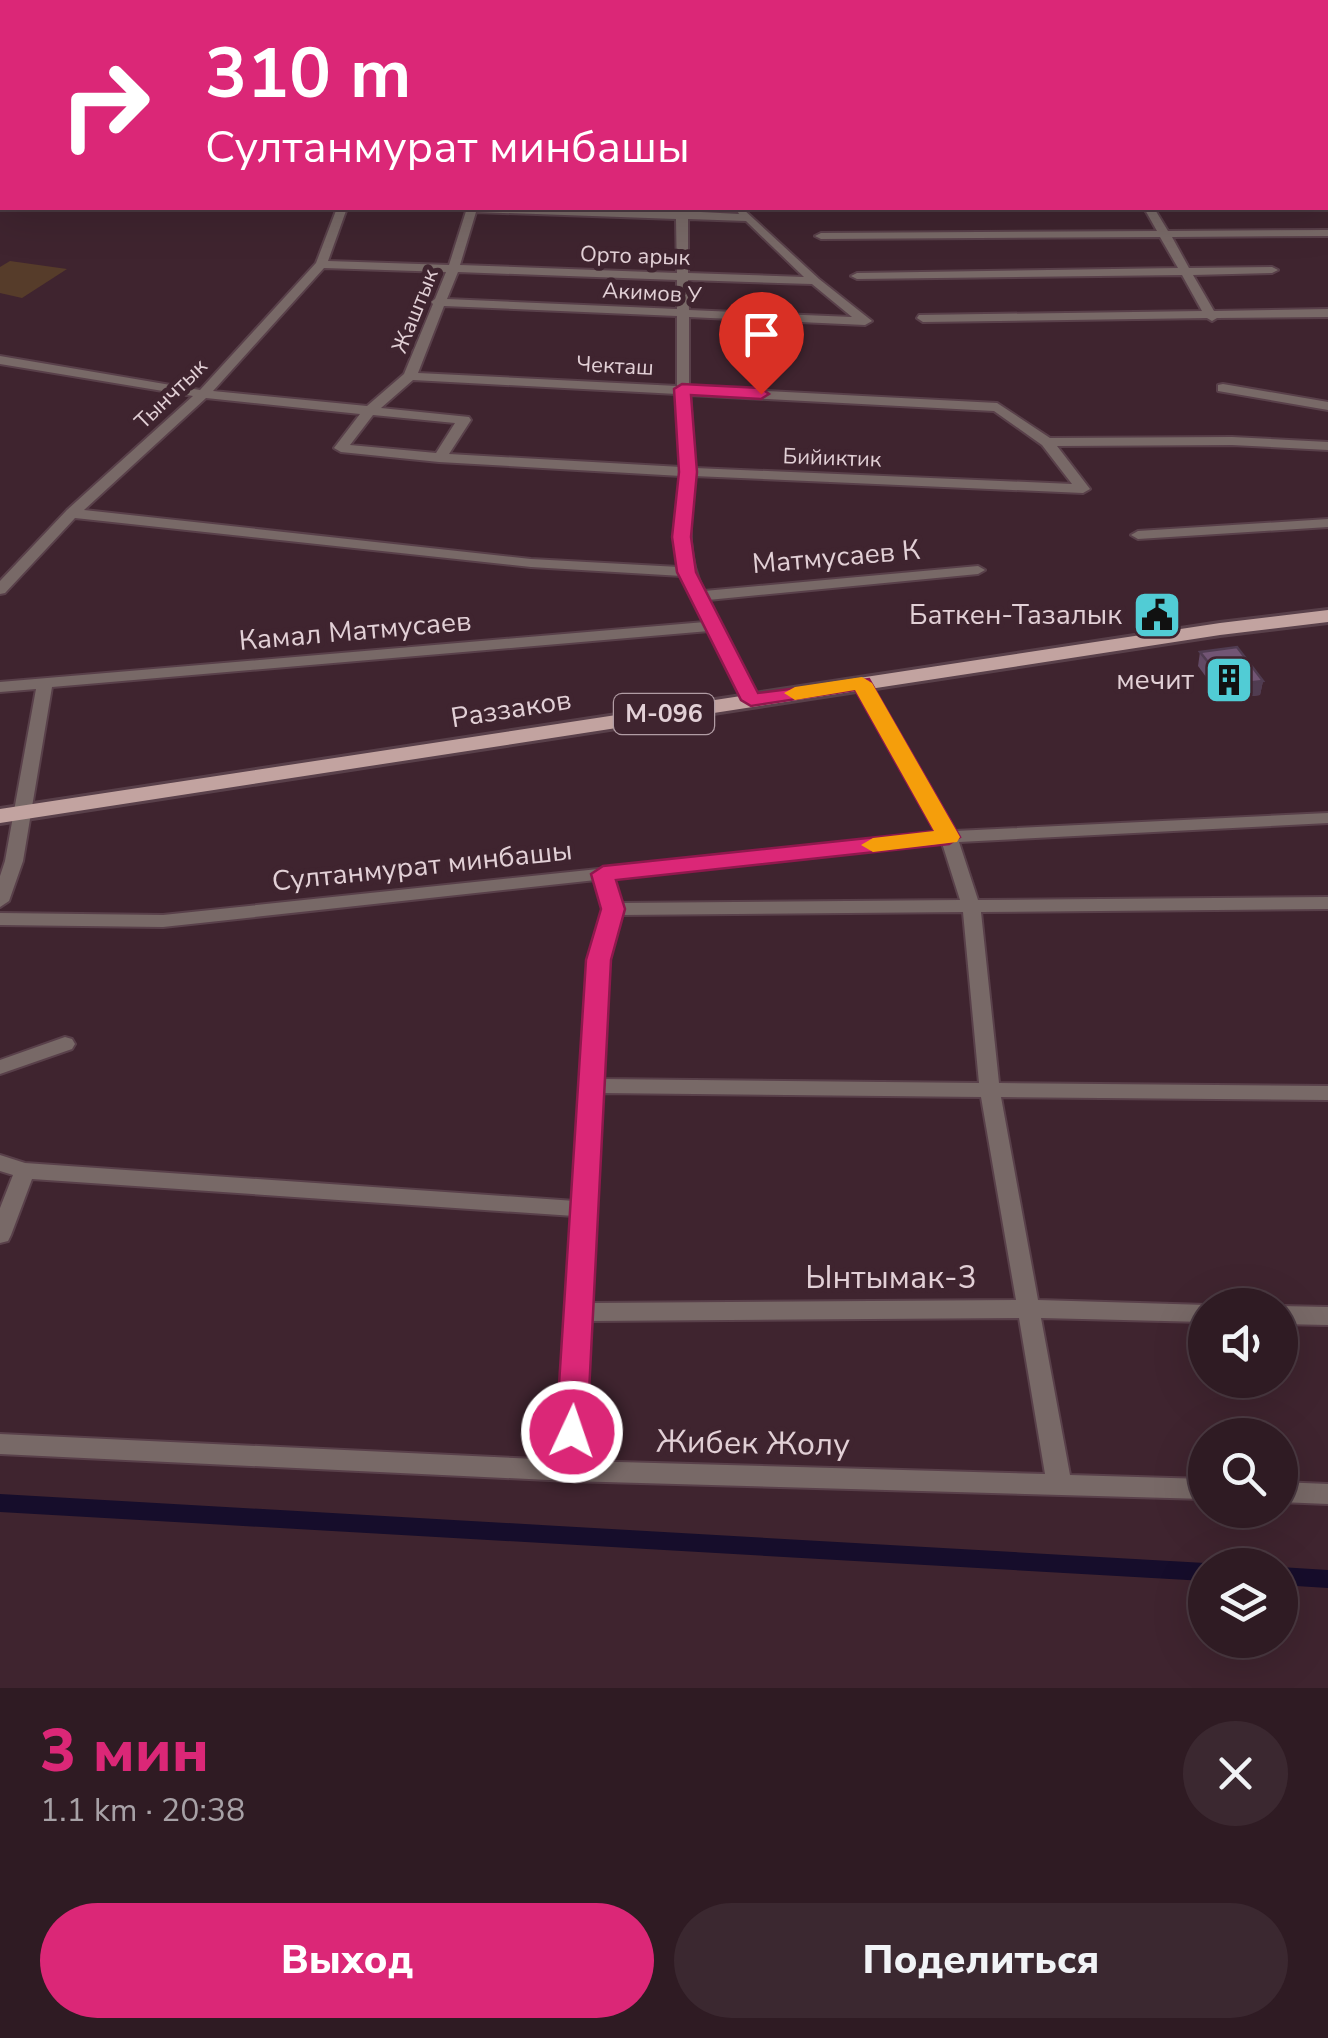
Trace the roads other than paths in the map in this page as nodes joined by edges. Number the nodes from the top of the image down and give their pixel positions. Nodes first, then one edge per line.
1 (341, 210) edge
2 (470, 210) edge
3 (541, 210) edge
4 (1149, 210) edge
5 (744, 212) edge
6 (682, 214) junction
7 (1328, 233) edge
8 (1163, 234) junction
9 (820, 236) dead end
10 (321, 264) junction
11 (453, 269) junction
12 (1272, 270) dead end
13 (1185, 271) junction
14 (857, 276) dead end
15 (681, 278) junction
16 (815, 281) junction
17 (437, 302) junction
18 (1328, 313) edge
19 (682, 314) junction
20 (1212, 317) junction
21 (923, 318) dead end
22 (3, 363) edge
23 (410, 376) junction
24 (1223, 388) dead end
25 (682, 389) junction
26 (203, 394) junction
27 (1328, 406) edge
28 (368, 412) junction
29 (1046, 442) junction
30 (1328, 446) edge
31 (341, 448) joint
32 (439, 458) junction
33 (688, 472) junction
34 (72, 513) junction
35 (1328, 524) edge
36 (1138, 535) dead end
37 (978, 570) dead end
38 (686, 572) junction
39 (0, 590) edge
40 (699, 596) junction
41 (1328, 616) edge
42 (714, 626) junction
43 (46, 682) junction
44 (862, 683) junction
45 (0, 686) edge
46 (751, 700) junction
47 (10, 815) edge
48 (1328, 818) edge
49 (949, 837) junction
50 (603, 874) junction
51 (0, 901) edge
52 (1328, 903) edge
53 (972, 908) junction
54 (613, 909) junction
55 (0, 919) edge
56 (65, 1044) dead end
57 (0, 1067) edge
58 (592, 1086) junction
59 (990, 1091) junction
60 (1328, 1093) edge
61 (0, 1163) edge
62 (25, 1171) junction
63 (582, 1209) junction
64 (0, 1235) edge
65 (1028, 1309) junction
66 (577, 1312) junction
67 (1188, 1313) edge
68 (1298, 1315) edge
69 (1328, 1316) edge
70 (0, 1444) edge
71 (570, 1471) junction
72 (1060, 1483) junction
73 (1188, 1488) edge
74 (1298, 1493) edge
75 (1328, 1494) edge

1 - 10 street, Тынчтык
2 - 11 street, Жаштык
3 - 6 street
4 - 8 street
5 - 6 street
5 - 16 street
6 - 15 street
7 - 8 street
8 - 9 street
8 - 13 street
10 - 11 street, Орто арык
10 - 26 street, Тынчтык
11 - 15 street, Орто арык
11 - 17 street, Жаштык
12 - 13 street
13 - 14 street
13 - 20 street
15 - 16 street, Орто арык
15 - 19 street
16 - 19 street, Акимов У
17 - 19 street, Акимов У
17 - 23 street, Жаштык
18 - 20 street
19 - 25 street
20 - 21 street
22 - 26 street
23 - 25 street, Чекташ
23 - 28 street, Жаштык
24 - 27 street
25 - 29 street, Чекташ
25 - 33 street
26 - 28 street
26 - 34 street, Тынчтык
28 - 31 street, Жаштык
28 - 32 street
29 - 30 street
29 - 33 street, Бийиктик
31 - 32 street, Бийиктик
32 - 33 street, Бийиктик
33 - 38 street
34 - 38 street
34 - 39 street, Тынчтык
35 - 36 street
37 - 40 street, Матмусаев К
38 - 40 street
40 - 42 street
41 - 44 main road, Раззаков / М-096
42 - 43 street, Камал Матмусаев
42 - 46 street
43 - 45 street, Камал Матмусаев
43 - 47 street
44 - 46 main road, Раззаков / М-096
44 - 49 street
46 - 47 main road, Раззаков / М-096
47 - 51 street
48 - 49 street, Султанмурат минбашы
49 - 50 street, Султанмурат минбашы
49 - 53 street
50 - 54 street
50 - 55 street, Султанмурат минбашы
52 - 53 street
53 - 54 street
53 - 59 street
54 - 58 street
56 - 57 street
58 - 59 street
58 - 63 street
59 - 60 street
59 - 65 street
61 - 62 street
62 - 63 street
62 - 64 street
63 - 66 street
65 - 66 street, Ынтымак-3
65 - 67 street, Ынтымак-3
65 - 72 street
66 - 71 street
68 - 69 street
70 - 71 street, Жибек Жолу
71 - 72 street, Жибек Жолу
72 - 73 street, Жибек Жолу
74 - 75 street

